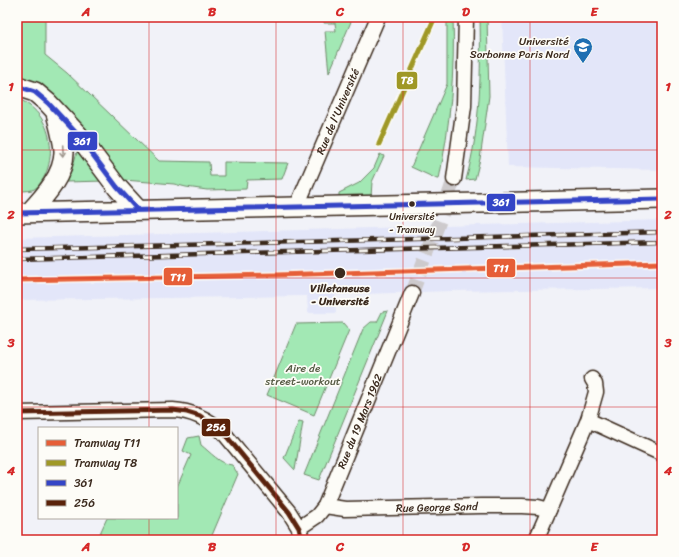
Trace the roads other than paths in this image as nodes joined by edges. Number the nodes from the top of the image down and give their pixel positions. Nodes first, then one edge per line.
1 (378, 17) edge
2 (466, 17) edge
3 (17, 86) edge
4 (56, 113) junction
5 (454, 179) tunnel mouth
6 (662, 199) edge
7 (297, 206) junction
8 (137, 209) junction
9 (24, 213) edge
10 (412, 293) tunnel mouth
11 (592, 379) dead end
12 (17, 413) edge
13 (588, 420) junction
14 (662, 454) edge
15 (324, 506) junction
16 (548, 510) junction
17 (300, 534) edge
18 (536, 540) edge

1 - 7 street, Rue de l'Université
2 - 5 street
3 - 4 street
4 - 8 street
4 -> 9 street
6 - 7 street
7 - 8 street
8 - 9 street
10 - 15 street, Rue du 19 Mars 1962
11 - 13 street
12 - 17 street
13 - 14 street
13 - 16 street
15 - 16 street, Rue George Sand
15 - 17 street, Rue du 19 Mars 1962
16 - 18 street

